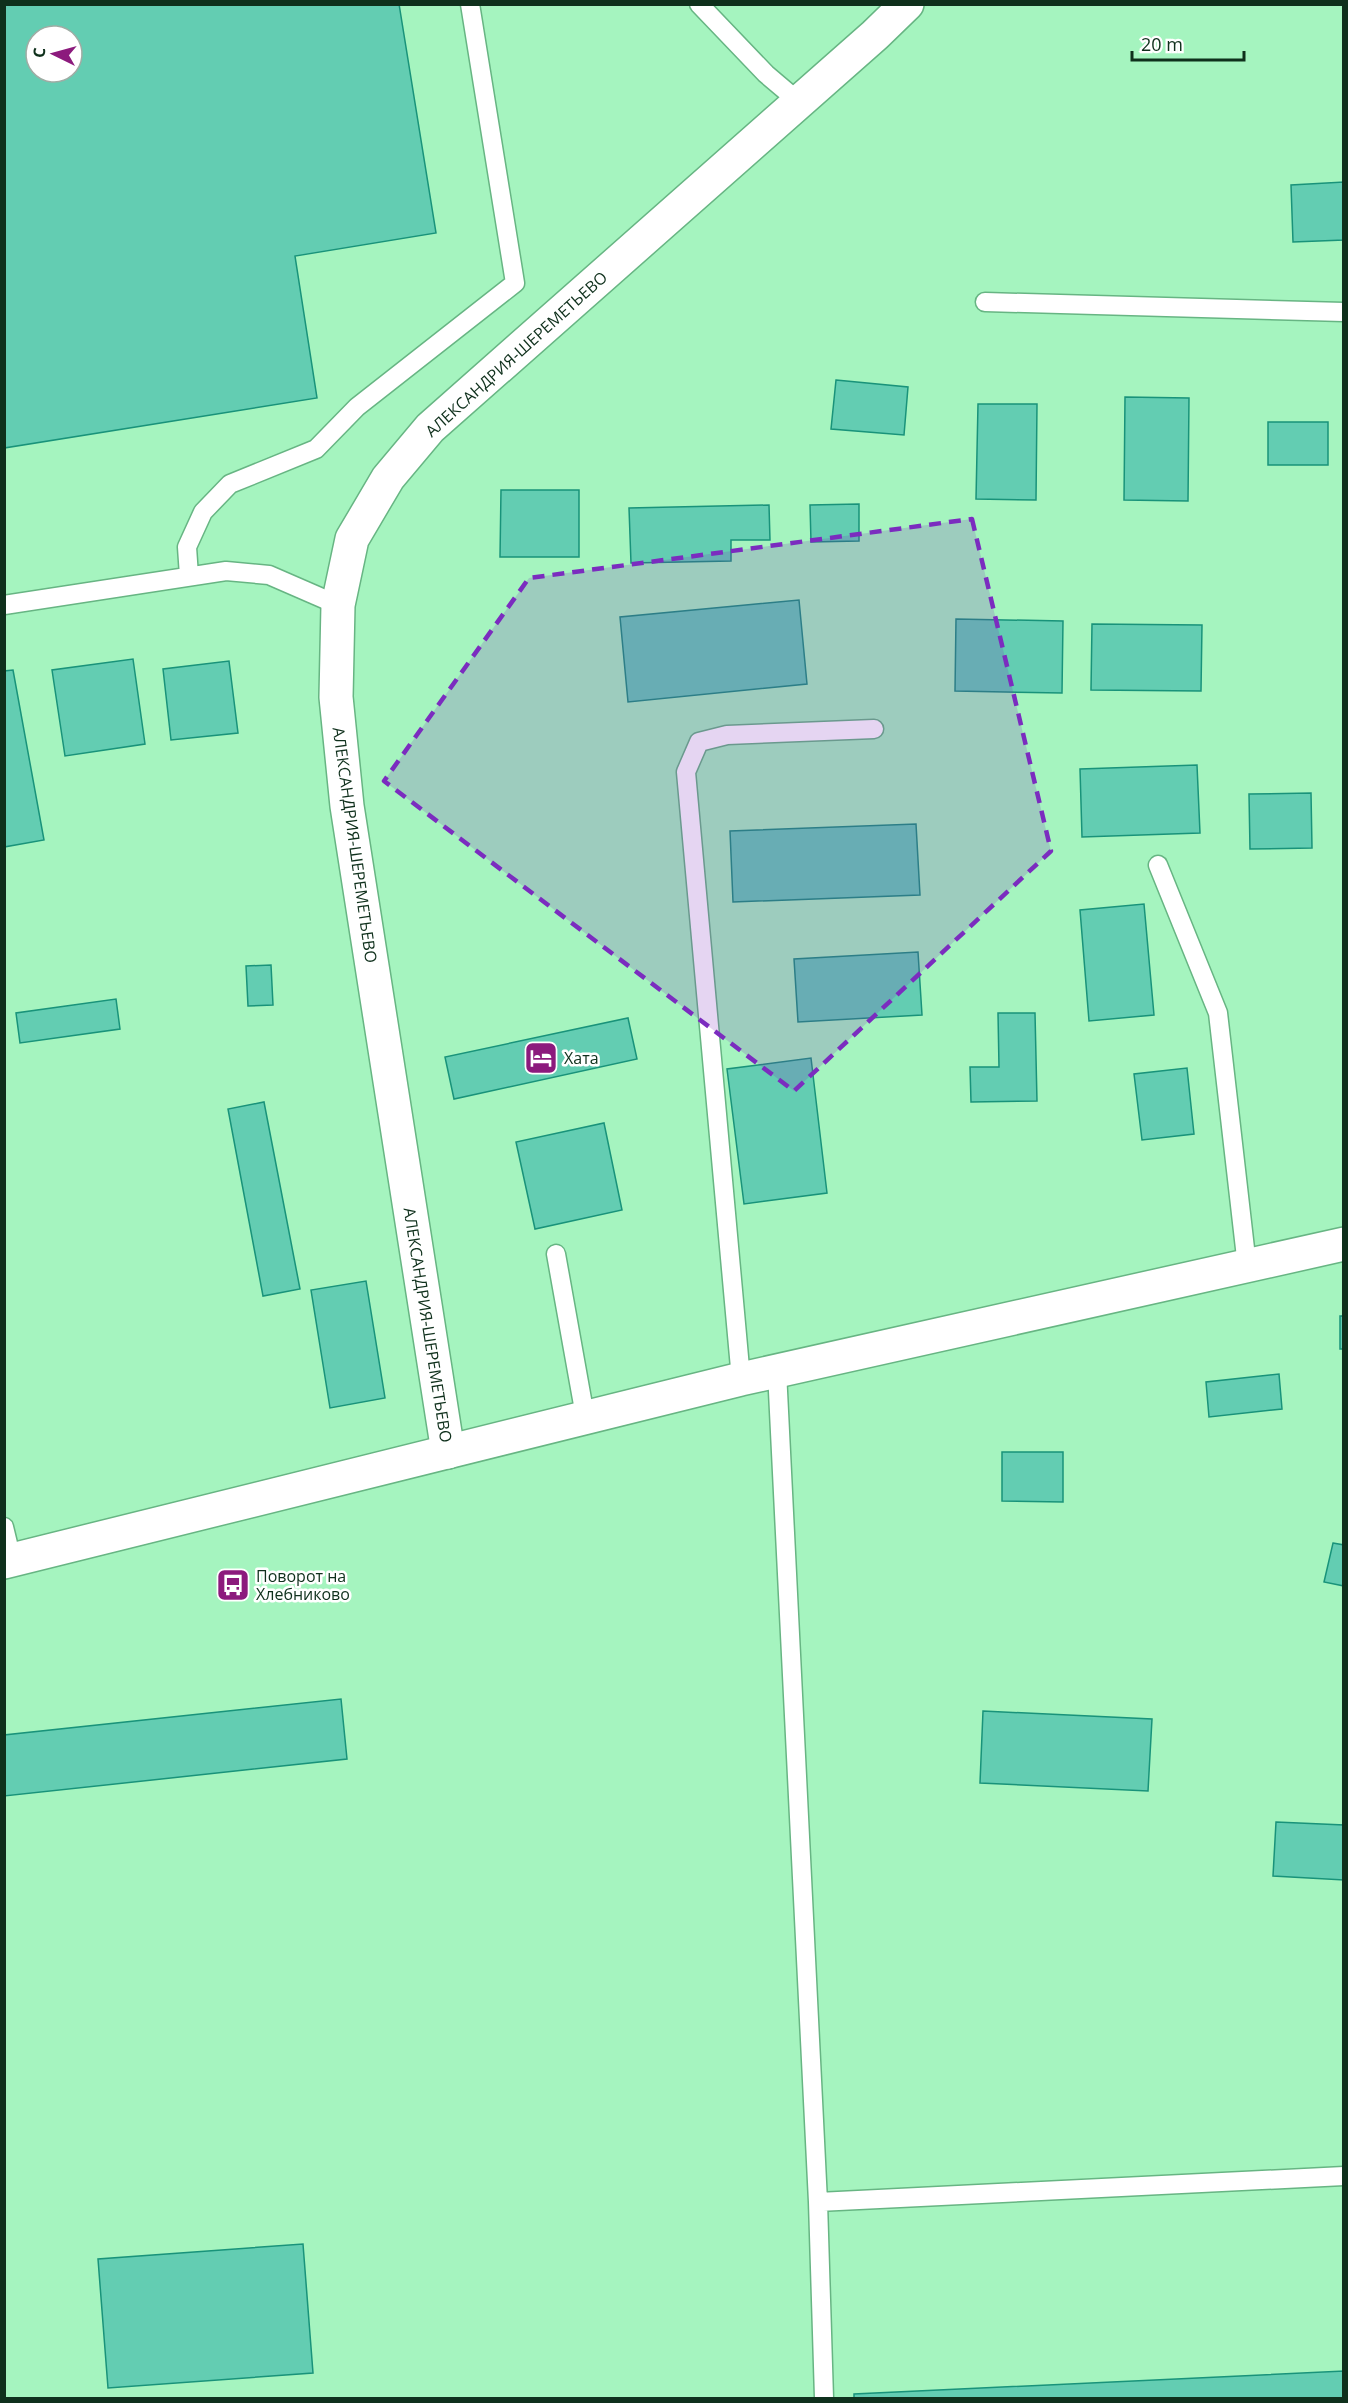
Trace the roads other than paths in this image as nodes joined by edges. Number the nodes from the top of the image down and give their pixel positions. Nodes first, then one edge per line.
1 (470, 4) edge
2 (699, 4) edge
3 (907, 4) edge
4 (799, 102) junction
5 (985, 302) dead end
6 (1344, 312) edge
7 (189, 576) junction
8 (4, 605) edge
9 (338, 605) junction
10 (874, 729) dead end
11 (1158, 865) dead end
12 (1344, 1244) edge
13 (556, 1254) dead end
14 (1246, 1266) junction
15 (777, 1371) junction
16 (741, 1379) junction
17 (585, 1416) junction
18 (448, 1452) junction
19 (4, 1527) edge
20 (8, 1561) edge
21 (1344, 2176) edge
22 (818, 2202) junction
23 (824, 2398) edge

1 - 7 lane
2 - 4 lane
3 - 4 street, АЛЕКСАНДРИЯ-ШЕРЕМЕТЬЕВО
4 - 9 street, АЛЕКСАНДРИЯ-ШЕРЕМЕТЬЕВО
5 - 6 lane
7 - 8 lane
7 - 9 lane
9 - 18 street, АЛЕКСАНДРИЯ-ШЕРЕМЕТЬЕВО
10 - 16 lane
11 - 14 lane
12 - 14 street
13 - 17 lane
14 - 15 street
15 - 16 street
15 - 22 lane
16 - 17 street
17 - 18 street
18 - 20 street
19 - 20 lane
21 - 22 lane
22 - 23 lane

